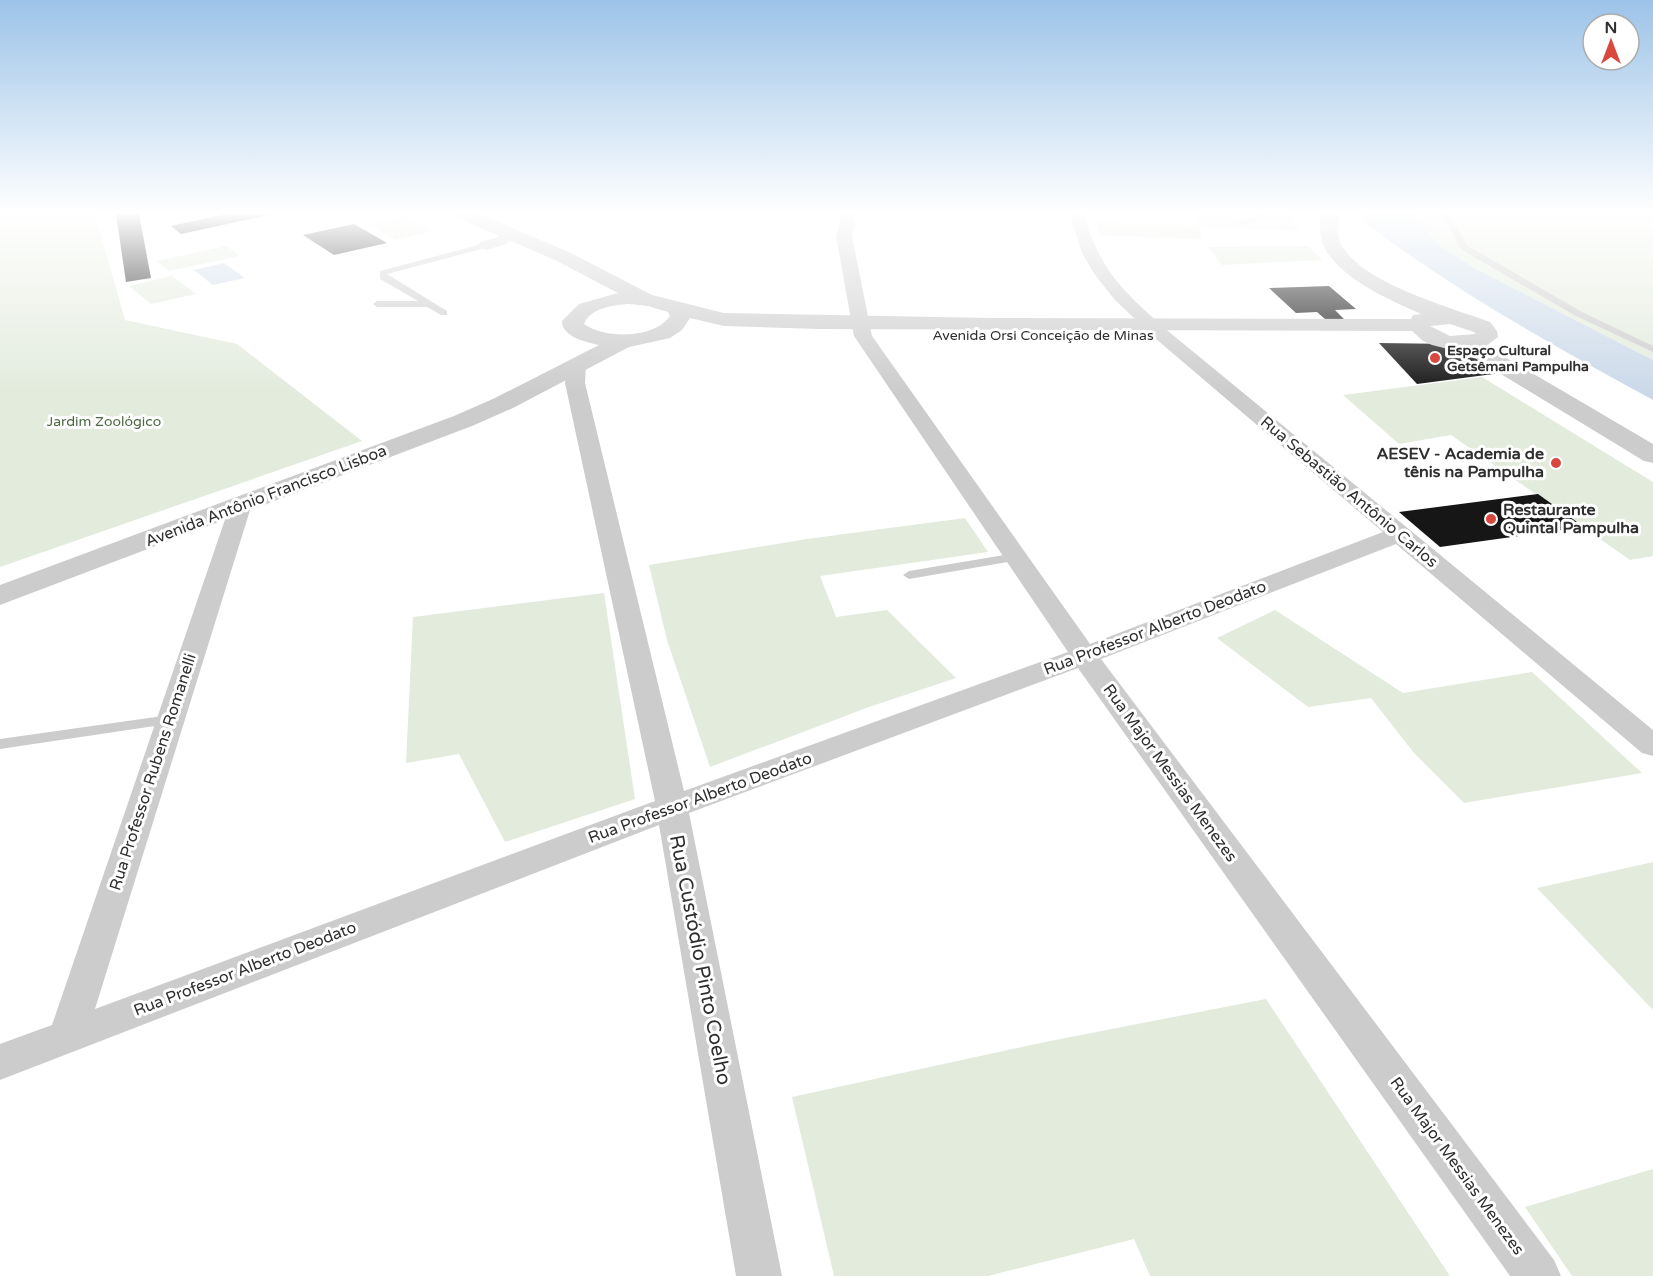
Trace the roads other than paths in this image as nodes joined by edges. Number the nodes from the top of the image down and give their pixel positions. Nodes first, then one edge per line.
1 (383, 274) edge
2 (565, 274) edge
3 (595, 274) edge
4 (851, 274) edge
5 (1102, 274) edge
6 (1342, 274) edge
7 (1363, 274) edge
8 (1509, 274) edge
9 (647, 300) junction
10 (579, 303) junction
11 (377, 304) dead end
12 (430, 304) junction
13 (677, 309) junction
14 (444, 313) dead end
15 (1450, 318) junction
16 (1423, 327) junction
17 (1155, 329) junction
18 (862, 330) junction
19 (654, 336) junction
20 (622, 341) junction
21 (1473, 341) junction
22 (1653, 349) edge
23 (577, 365) junction
24 (529, 390) junction
25 (1653, 435) edge
26 (1653, 455) edge
27 (239, 507) junction
28 (1400, 534) junction
29 (1016, 556) junction
30 (909, 574) dead end
31 (0, 596) edge
32 (1084, 656) junction
33 (170, 720) junction
34 (0, 744) edge
35 (1653, 746) edge
36 (672, 807) junction
37 (67, 1037) junction
38 (0, 1062) edge
39 (759, 1276) edge
40 (1538, 1276) edge

1 - 12 lane
2 - 10 street
3 - 9 street
4 - 18 street, Rua Major Messias Menezes
5 - 17 street, Rua Sebastião Antônio Carlos
6 - 16 street
7 - 15 street
8 - 22 lane
9 - 10 street
9 - 13 street, Avenida Orsi Conceição de Minas
10 - 20 street
10 - 24 street, Avenida Antônio Francisco Lisboa
11 - 12 lane
12 - 14 lane
13 - 18 street, Avenida Orsi Conceição de Minas
13 - 19 street
15 - 16 street
15 - 21 street
16 - 17 street, Avenida Orsi Conceição de Minas
16 - 21 street
17 - 18 street, Avenida Orsi Conceição de Minas
17 - 28 street, Rua Sebastião Antônio Carlos
18 - 19 street, Avenida Orsi Conceição de Minas
18 - 29 street, Rua Major Messias Menezes
19 - 20 street
20 - 23 street, Avenida Antônio Francisco Lisboa
21 - 25 street
21 - 26 street
23 - 24 street, Avenida Antônio Francisco Lisboa
23 - 36 street, Rua Custódio Pinto Coelho
24 - 27 street, Avenida Antônio Francisco Lisboa
27 - 31 street, Avenida Antônio Francisco Lisboa
27 - 33 street, Rua Professor Rubens Romanelli
28 - 32 street, Rua Professor Alberto Deodato
28 - 35 street, Rua Sebastião Antônio Carlos
29 - 30 lane
29 - 32 street, Rua Major Messias Menezes
32 - 36 street, Rua Professor Alberto Deodato
32 - 40 street, Rua Major Messias Menezes
33 - 34 lane
33 - 37 street, Rua Professor Rubens Romanelli
36 - 37 street, Rua Professor Alberto Deodato
36 - 39 street, Rua Custódio Pinto Coelho
37 - 38 street, Rua Professor Alberto Deodato

